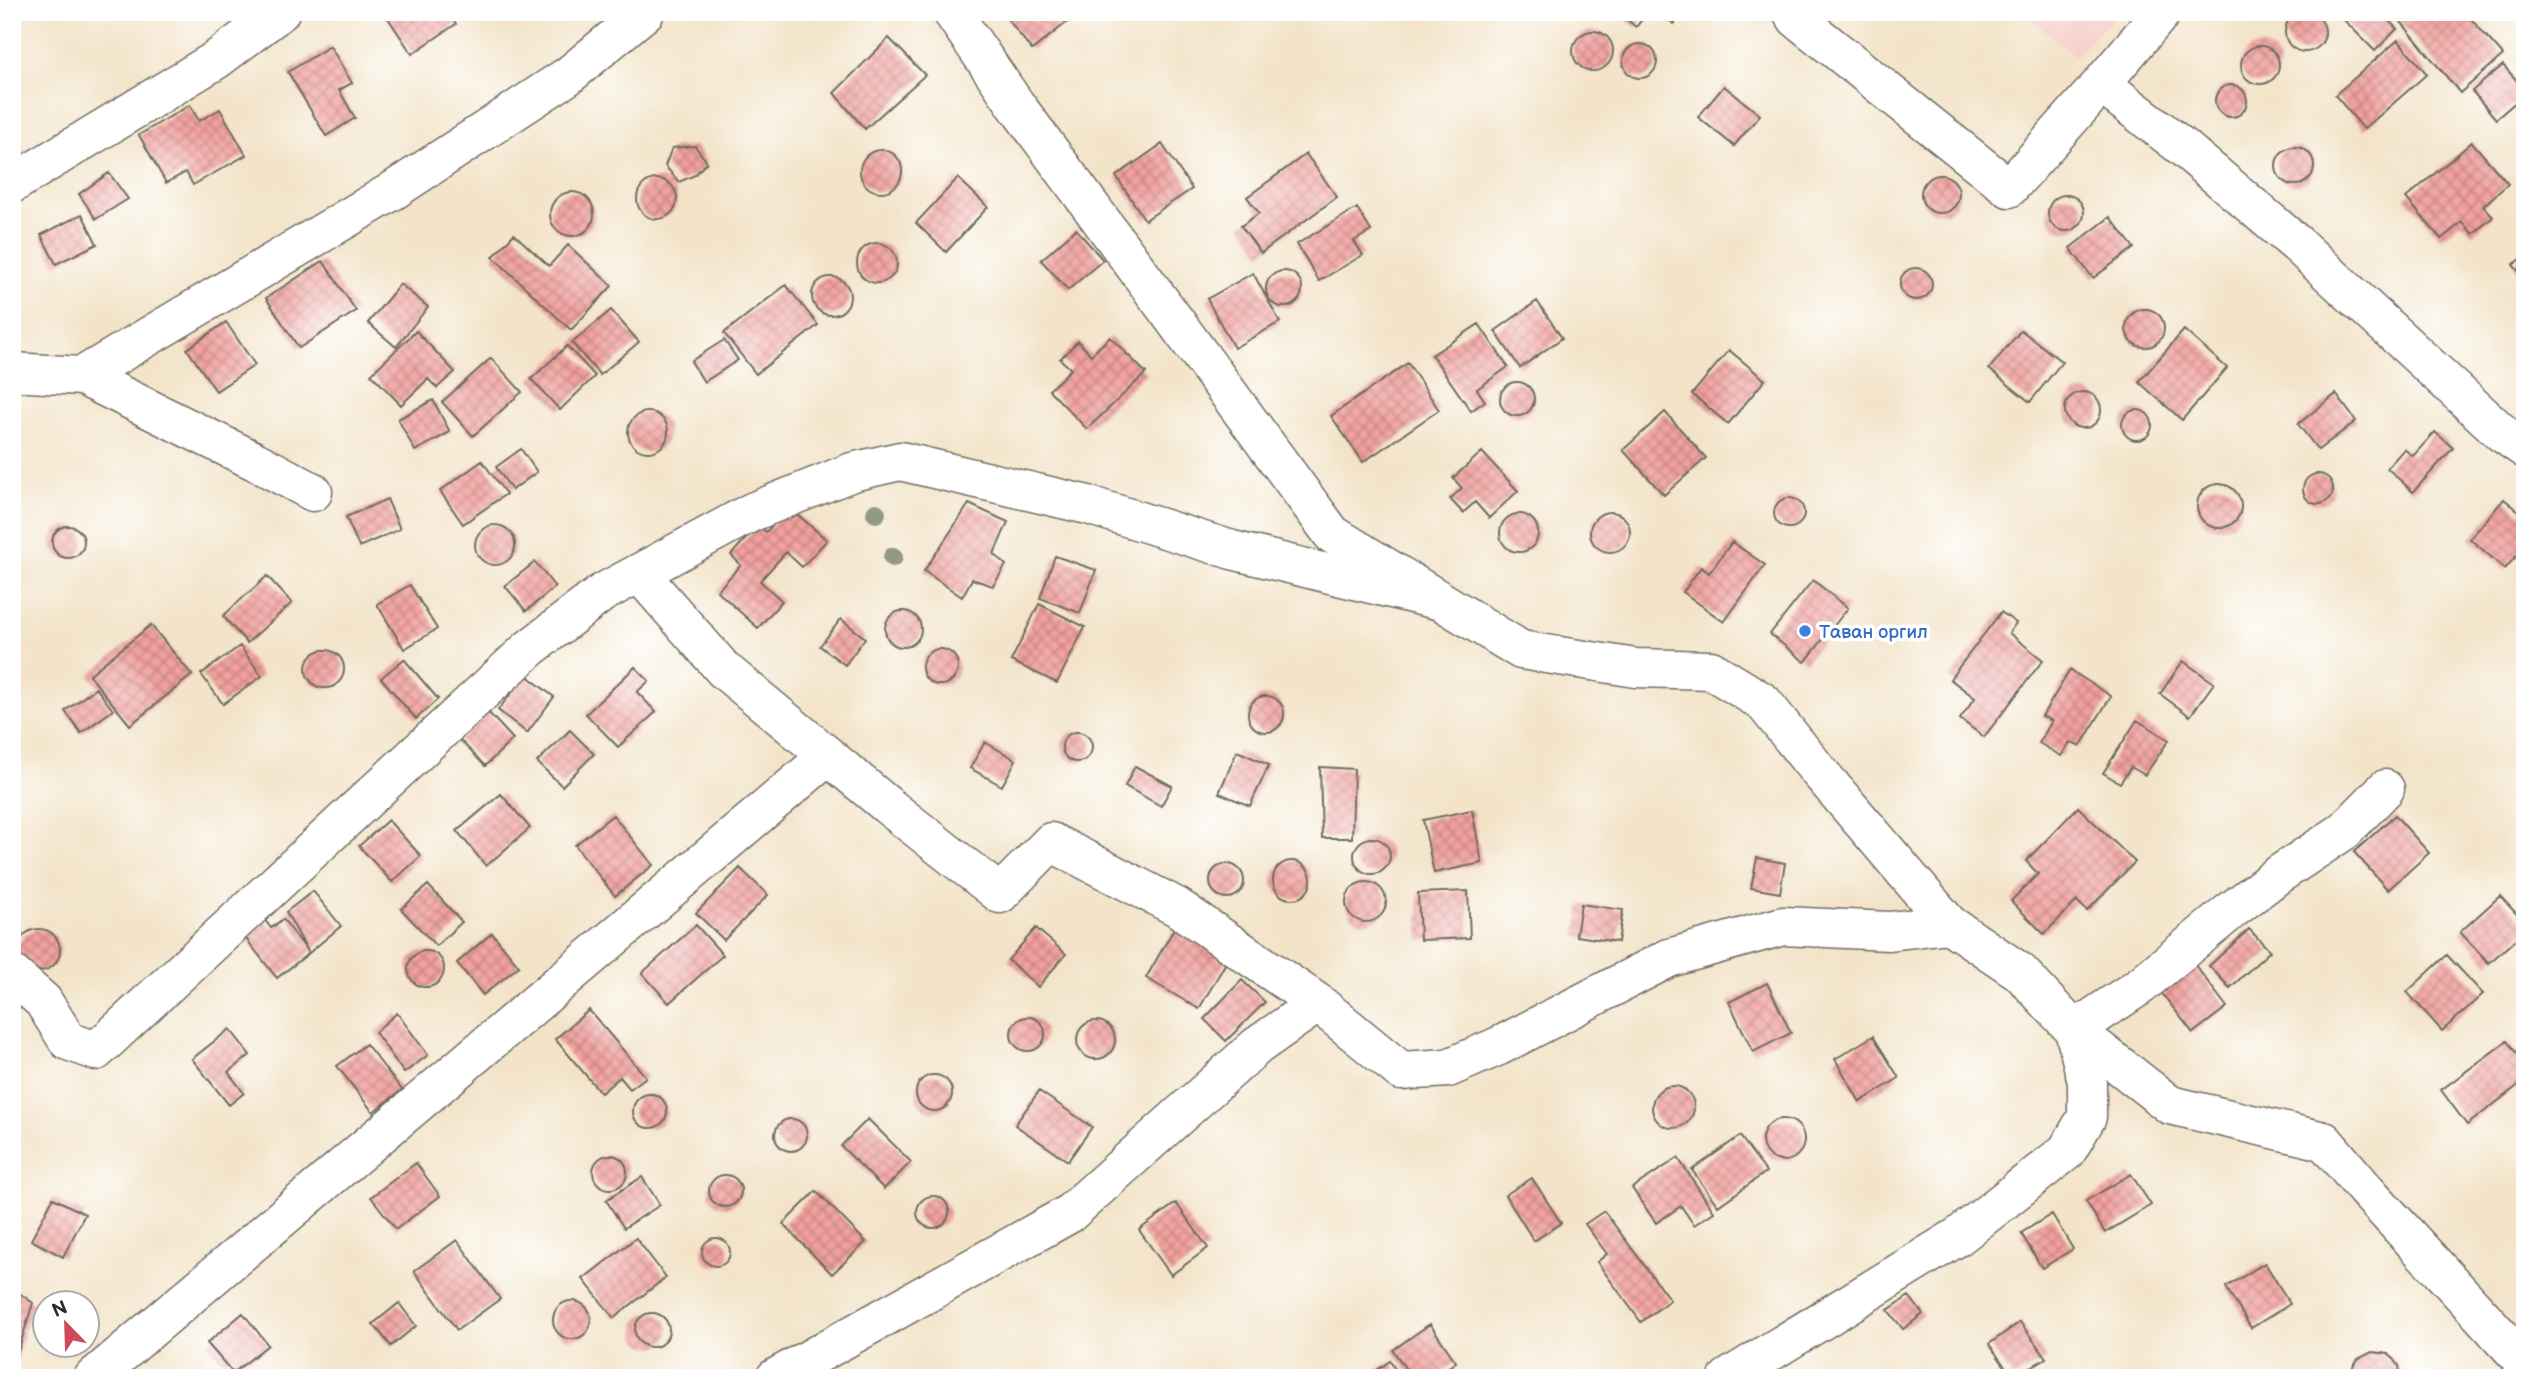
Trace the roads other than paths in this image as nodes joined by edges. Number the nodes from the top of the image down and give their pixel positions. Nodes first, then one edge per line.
1 (280, 12) edge
2 (645, 12) edge
3 (952, 12) edge
4 (1793, 12) edge
5 (2162, 12) edge
6 (2101, 84) junction
7 (12, 184) edge
8 (12, 372) edge
9 (82, 376) junction
10 (2525, 449) edge
11 (313, 492) dead end
12 (639, 573) junction
13 (1441, 601) junction
14 (828, 755) junction
15 (2385, 789) dead end
16 (1949, 923) junction
17 (12, 974) edge
18 (1318, 1003) junction
19 (2074, 1030) junction
20 (2525, 1363) edge
21 (2525, 1374) edge
22 (93, 1378) edge
23 (775, 1378) edge
24 (1728, 1378) edge
25 (2521, 1378) edge

1 - 7 street
2 - 9 street
3 - 13 street
4 - 6 street
5 - 6 street
6 - 10 street
8 - 9 street
9 - 11 street
12 - 13 street
12 - 14 street
12 - 17 street
13 - 16 street
14 - 18 street
14 - 22 street
15 - 19 street
16 - 18 street
16 - 19 street
18 - 23 street
19 - 20 street
19 - 24 street
21 - 25 street

